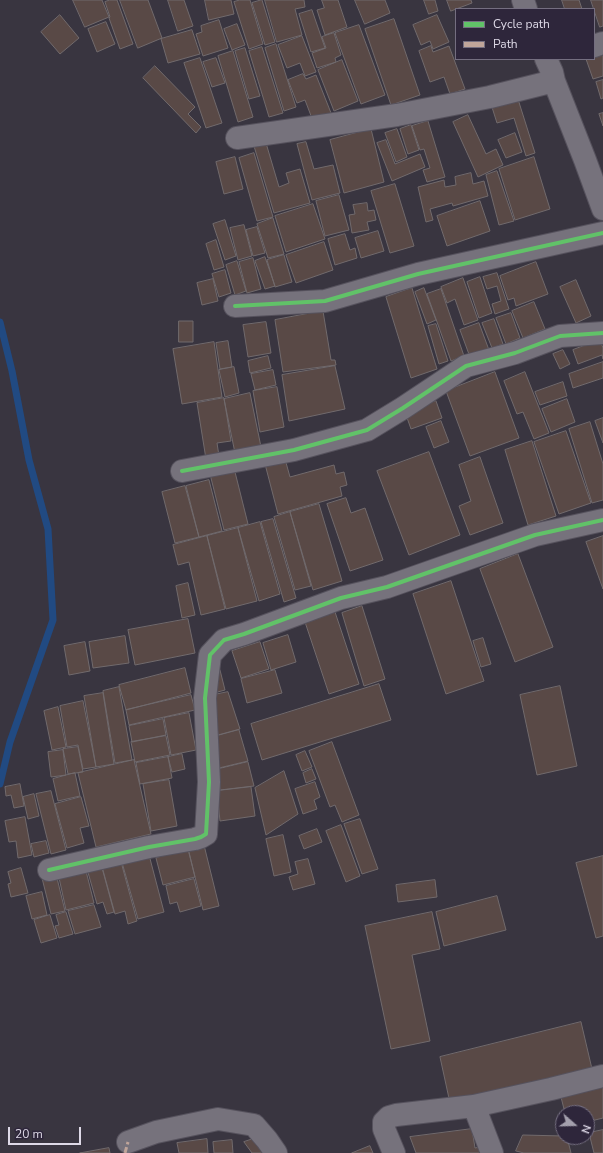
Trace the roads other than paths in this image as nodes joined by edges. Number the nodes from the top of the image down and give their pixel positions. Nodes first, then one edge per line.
1 (553, 68) edge
2 (237, 138) dead end
3 (603, 209) edge
4 (603, 233) edge
5 (235, 306) dead end
6 (603, 333) edge
7 (182, 471) dead end
8 (603, 520) edge
9 (49, 870) dead end
10 (603, 1076) edge
11 (474, 1106) junction
12 (128, 1142) dead end
13 (276, 1153) edge
14 (394, 1153) edge
15 (492, 1153) edge

1 - 2 street
1 - 3 street
4 - 5 street
6 - 7 street
8 - 9 street
10 - 11 street
11 - 14 street
11 - 15 street
12 - 13 street

